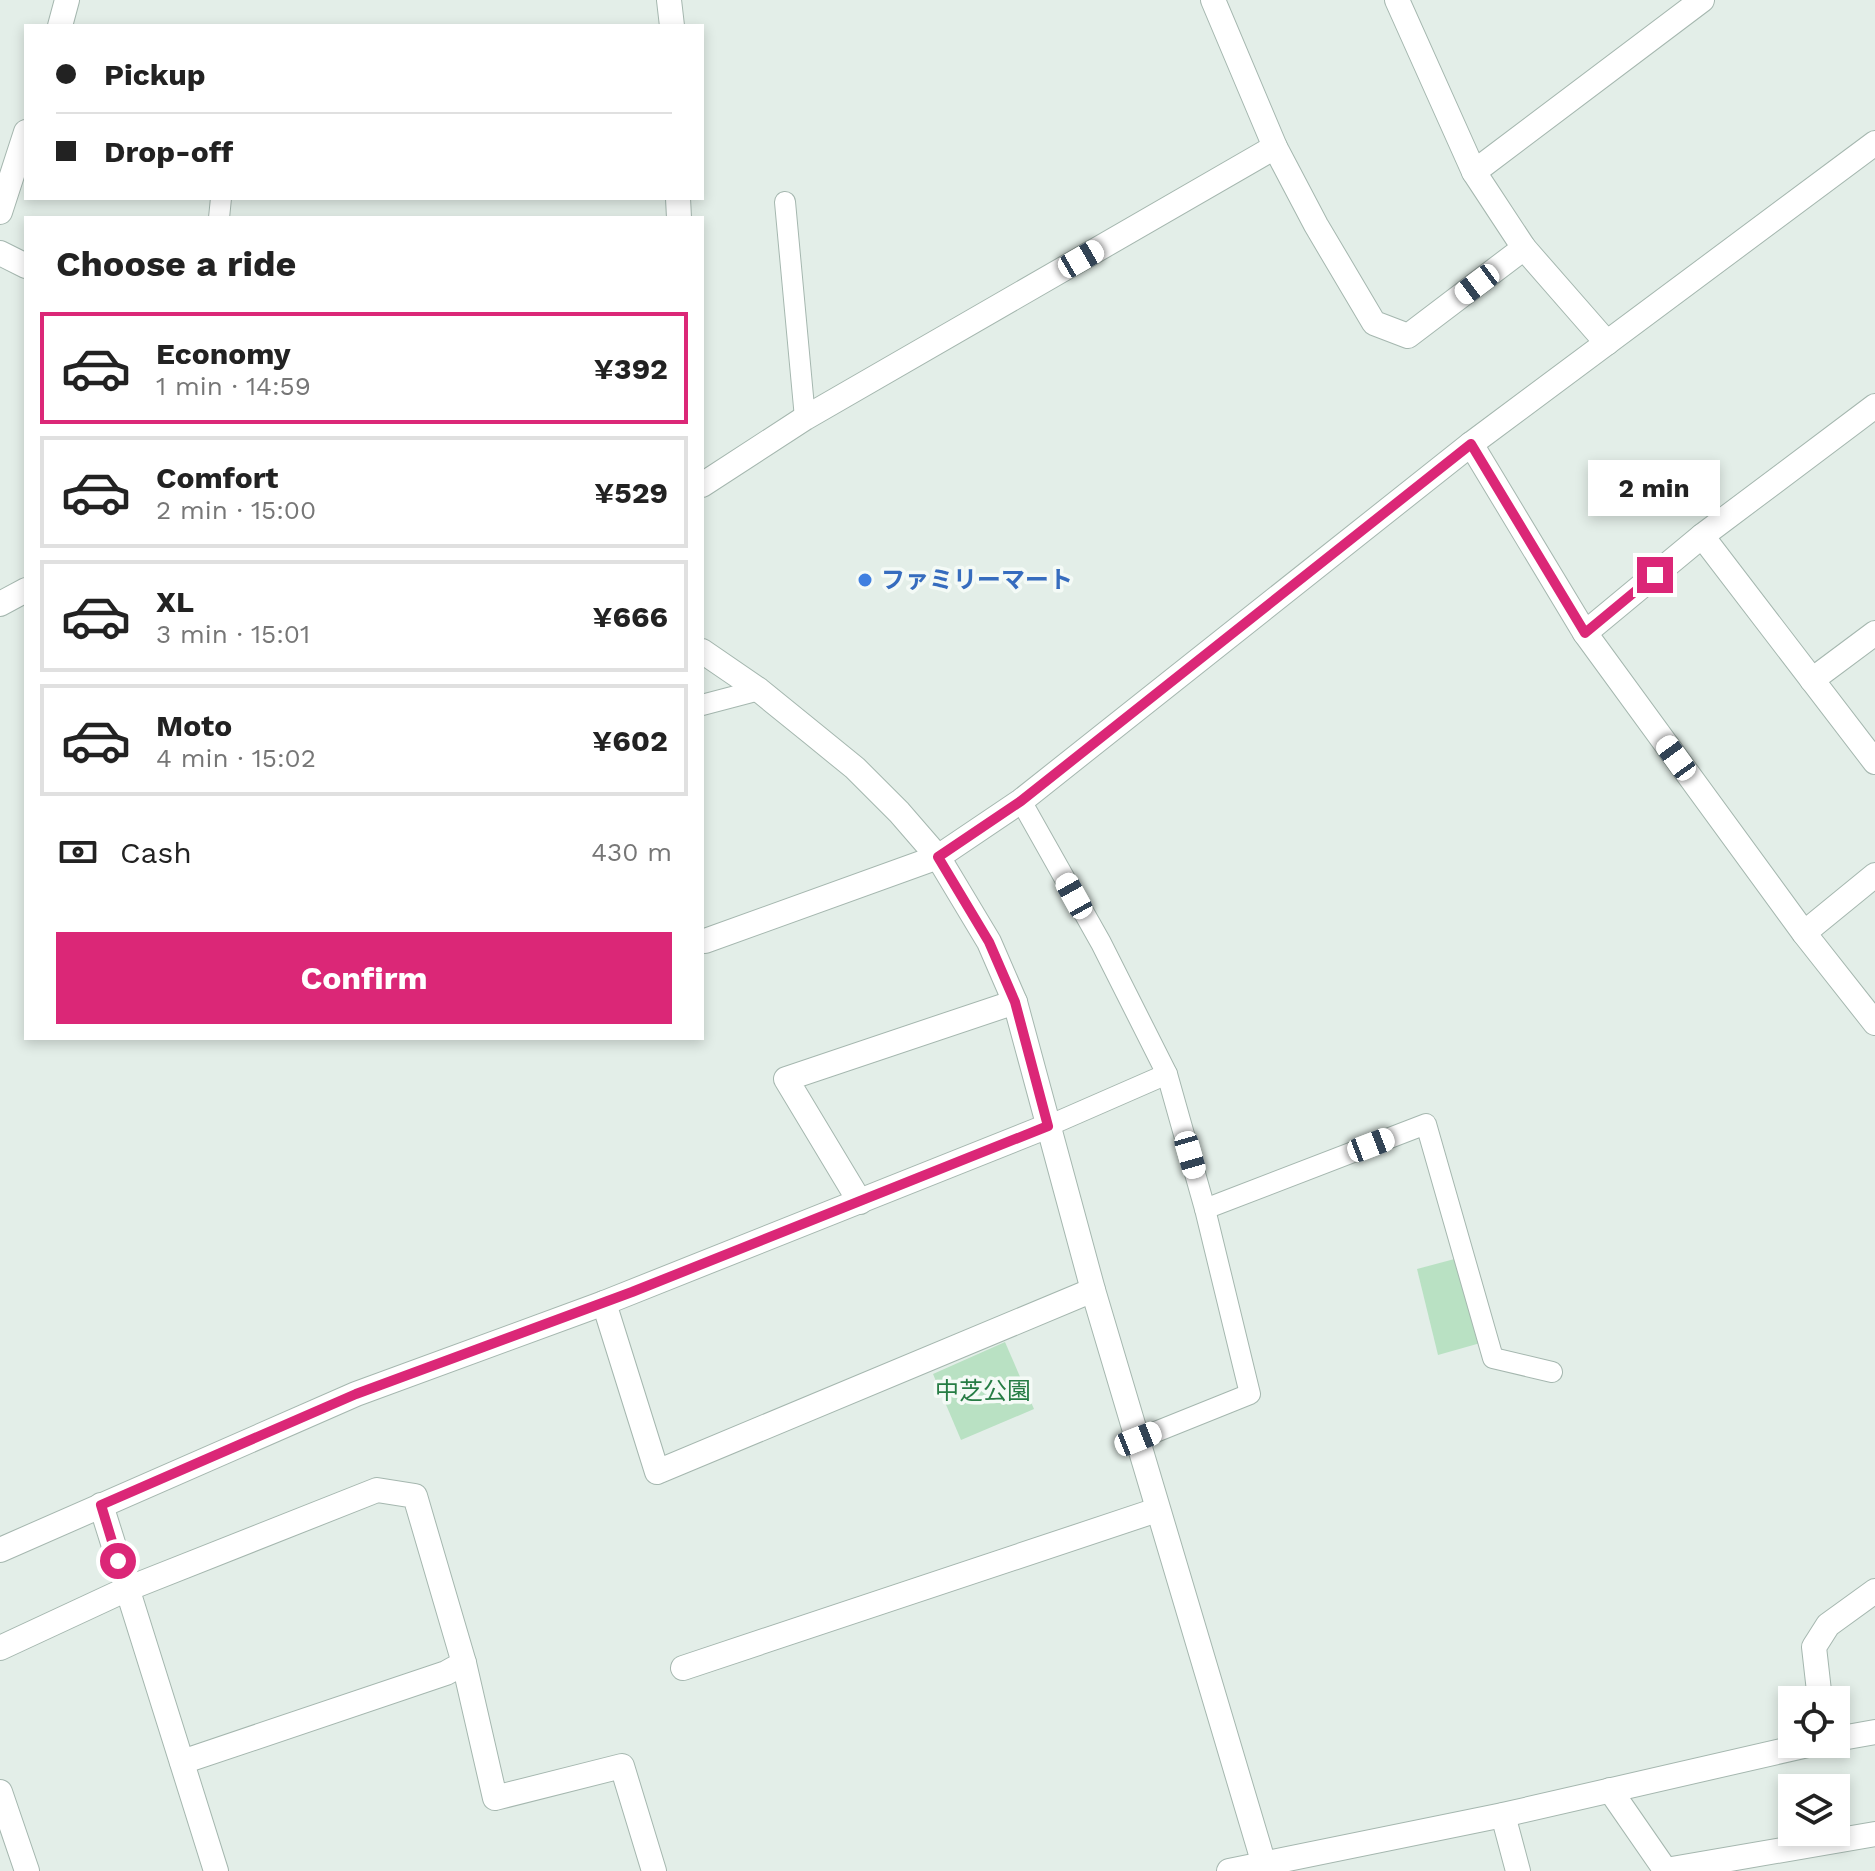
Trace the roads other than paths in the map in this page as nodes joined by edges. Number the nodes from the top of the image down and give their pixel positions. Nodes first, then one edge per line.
1 (67, 0) edge
2 (669, 0) edge
3 (1213, 0) edge
4 (1397, 0) edge
5 (1702, 0) edge
6 (61, 24) edge
7 (672, 24) edge
8 (24, 138) edge
9 (1875, 143) edge
10 (1275, 147) junction
11 (1474, 172) junction
12 (785, 202) dead end
13 (0, 212) edge
14 (1524, 248) junction
15 (0, 253) edge
16 (24, 265) edge
17 (1607, 343) junction
18 (1875, 406) edge
19 (805, 418) junction
20 (1471, 444) junction
21 (704, 484) edge
22 (1702, 536) junction
23 (24, 591) edge
24 (0, 604) edge
25 (1585, 633) junction
26 (1875, 633) edge
27 (704, 652) edge
28 (1812, 680) junction
29 (759, 690) junction
30 (704, 704) edge
31 (1875, 762) edge
32 (1021, 801) junction
33 (938, 857) junction
34 (1875, 875) edge
35 (1804, 933) junction
36 (705, 941) dead end
37 (1015, 1002) junction
38 (1875, 1023) edge
39 (1167, 1074) junction
40 (1048, 1126) junction
41 (860, 1202) junction
42 (1205, 1209) junction
43 (1093, 1290) junction
44 (604, 1303) junction
45 (1552, 1372) dead end
46 (1138, 1439) junction
47 (101, 1505) junction
48 (1157, 1510) junction
49 (0, 1550) edge
50 (127, 1589) junction
51 (1875, 1591) edge
52 (0, 1648) edge
53 (464, 1663) junction
54 (683, 1668) dead end
55 (1818, 1686) edge
56 (1875, 1732) edge
57 (1850, 1736) edge
58 (1778, 1752) edge
59 (182, 1762) junction
60 (1610, 1790) junction
61 (0, 1792) edge
62 (1503, 1815) junction
63 (1875, 1834) edge
64 (1265, 1867) edge
65 (1666, 1870) edge
66 (27, 1871) edge
67 (216, 1871) edge
68 (654, 1871) edge
69 (1229, 1871) edge
70 (1518, 1871) edge

1 - 6 street
2 - 7 street
3 - 10 street
4 - 11 street
5 - 11 street
8 - 13 street
9 - 17 street
10 - 14 street
10 - 19 street
11 - 14 street
12 - 19 lane
14 - 17 street
15 - 16 street
17 - 20 street
18 - 22 street
19 - 21 street
20 - 25 street
20 - 32 street
22 - 25 street
22 - 28 street
23 - 24 street
25 - 35 street
26 - 28 street
27 - 29 street
28 - 31 street
29 - 30 lane
29 - 33 street
32 - 33 street
32 - 39 lane
33 - 36 street
33 - 37 street
34 - 35 street
35 - 38 street
37 - 40 street
37 - 41 street
39 - 40 lane
39 - 42 lane
40 - 41 street
40 - 43 street
41 - 44 street
42 - 45 lane
42 - 46 lane
43 - 44 street
43 - 46 street
44 - 47 street
46 - 48 street
47 - 49 street
47 - 50 street
48 - 54 street
48 - 64 street
50 - 52 street
50 - 53 street
50 - 59 street
51 - 55 street
53 - 59 street
53 - 68 street
56 - 57 street
58 - 60 street
59 - 67 street
60 - 62 street
60 - 65 street
61 - 66 street
62 - 64 street
62 - 70 street
63 - 65 street
64 - 69 street

